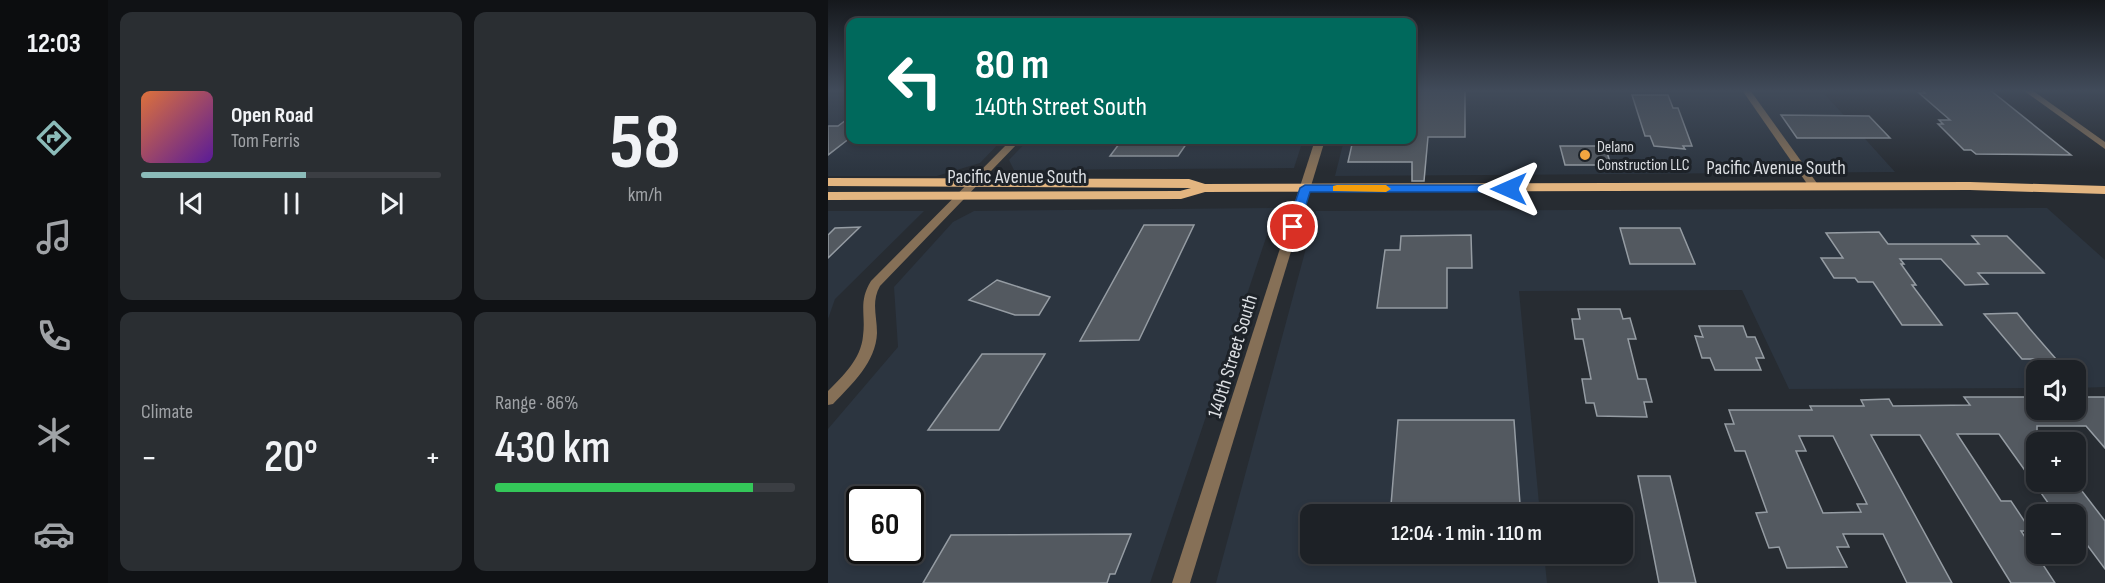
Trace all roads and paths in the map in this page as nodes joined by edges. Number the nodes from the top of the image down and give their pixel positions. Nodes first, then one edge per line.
1 (1765, 117) edge
2 (2065, 117) edge
3 (1012, 144) edge
4 (1319, 144) edge
5 (2105, 146) edge
6 (828, 182) edge
7 (974, 182) junction
8 (1814, 186) junction
9 (2102, 187) edge
10 (1204, 188) junction
11 (1305, 188) junction
12 (828, 196) edge
13 (963, 196) junction
14 (828, 400) edge
15 (1181, 583) edge

1 - 8 street
2 - 5 street
3 - 7 street
4 - 11 street, 140th Street South
6 - 7 main road, Pacific Avenue South
7 - 10 main road, Pacific Avenue South
7 - 13 street
8 - 9 main road, Pacific Avenue South
8 - 11 main road, Pacific Avenue South
10 - 11 main road, Pacific Avenue South
10 - 13 main road, Pacific Avenue South
11 - 15 street, 140th Street South
12 - 13 main road, Pacific Avenue South
13 - 14 street

